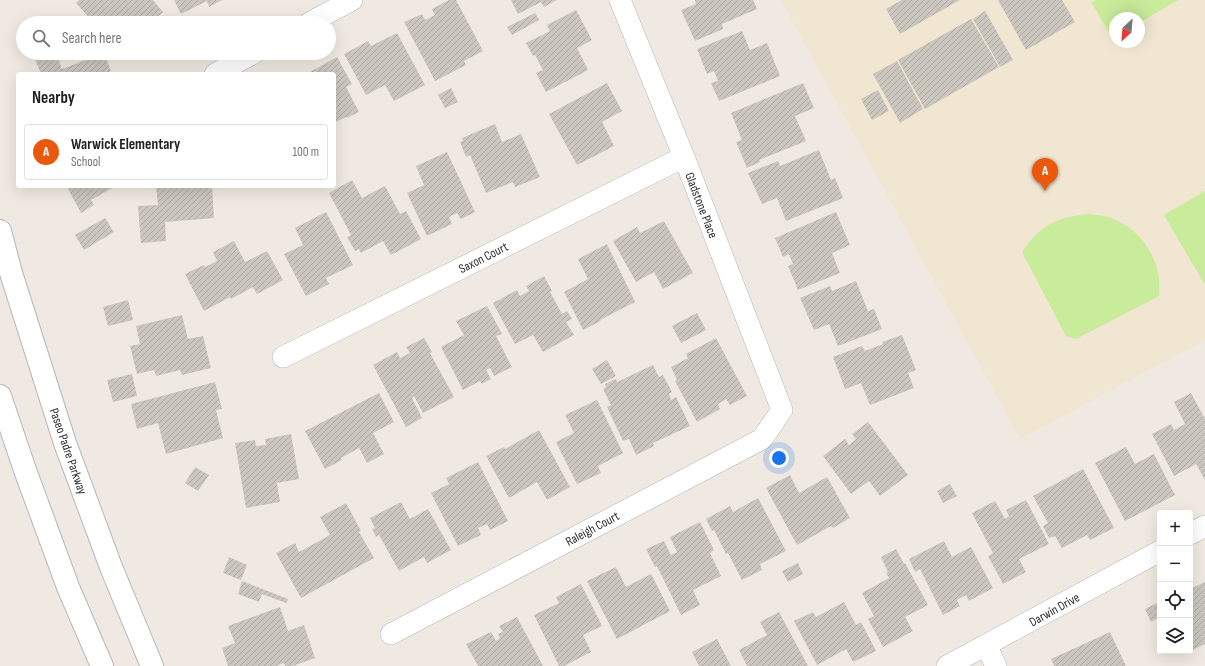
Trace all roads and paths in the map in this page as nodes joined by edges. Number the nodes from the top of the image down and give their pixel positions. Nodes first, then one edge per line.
1 (352, 0) edge
2 (620, 0) edge
3 (322, 16) edge
4 (241, 60) edge
5 (219, 72) edge
6 (684, 157) junction
7 (0, 231) edge
8 (283, 357) dead end
9 (0, 396) edge
10 (782, 410) joint
11 (1205, 526) edge
12 (1193, 532) edge
13 (1157, 553) edge
14 (391, 634) dead end
15 (986, 645) junction
16 (102, 666) edge
17 (152, 666) edge
18 (947, 666) edge
19 (996, 666) edge

1 - 3 street
2 - 6 street, Gladstone Place
4 - 5 street
6 - 8 street, Saxon Court
6 - 10 street, Gladstone Place
7 - 17 main road, Paseo Padre Parkway
9 - 16 main road
10 - 14 street, Raleigh Court
11 - 12 street
13 - 15 street, Darwin Drive
15 - 18 street, Darwin Drive
15 - 19 street

